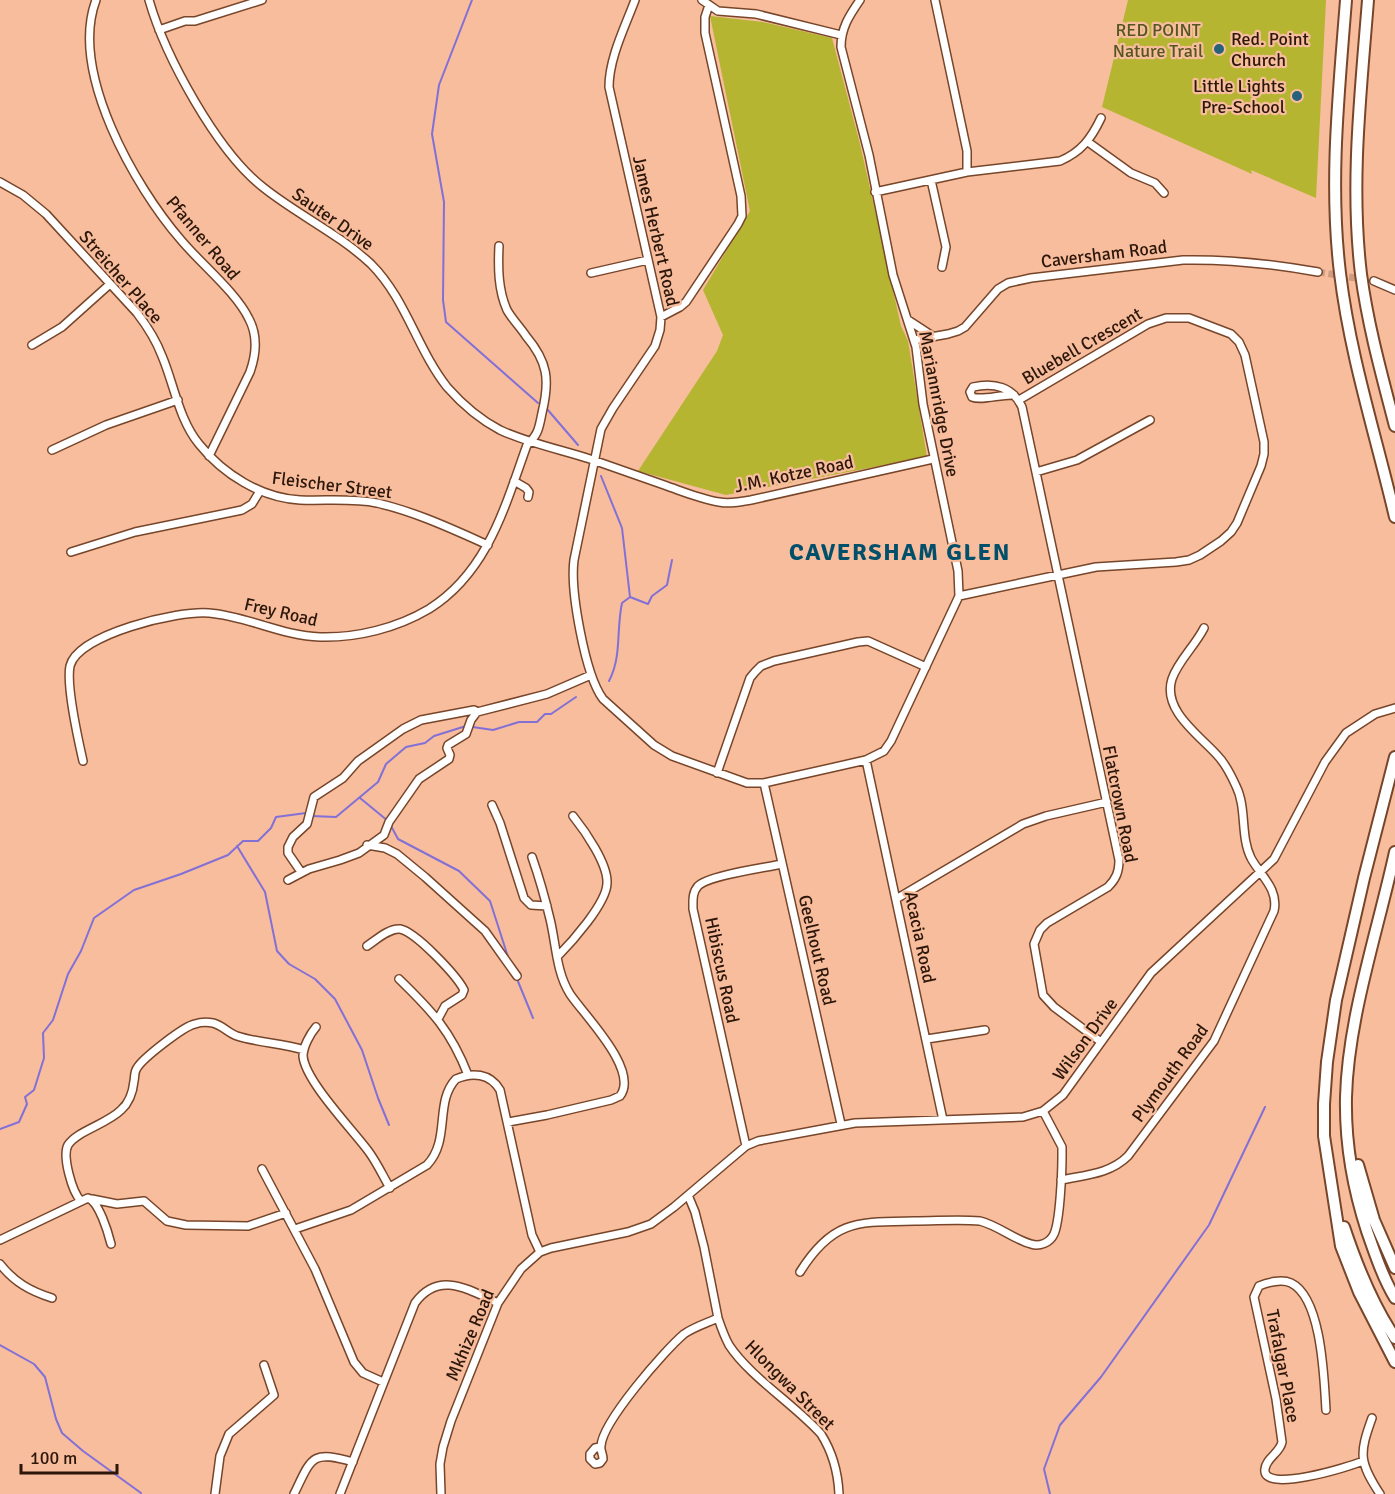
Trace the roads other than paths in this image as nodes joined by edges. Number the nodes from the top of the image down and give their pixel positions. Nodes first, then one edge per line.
1 (96, 0) edge
2 (149, 0) edge
3 (262, 0) edge
4 (635, 0) edge
5 (702, 0) edge
6 (860, 0) edge
7 (935, 0) edge
8 (1346, 0) edge
9 (1368, 0) edge
10 (709, 5) junction
11 (159, 30) junction
12 (841, 35) junction
13 (1101, 118) dead end
14 (1088, 142) junction
15 (968, 172) junction
16 (931, 180) junction
17 (0, 182) edge
18 (875, 192) junction
19 (1164, 193) dead end
20 (499, 246) dead end
21 (648, 260) junction
22 (942, 267) dead end
23 (1318, 272) tunnel mouth
24 (591, 273) dead end
25 (1374, 281) tunnel mouth
26 (110, 284) junction
27 (1395, 290) edge
28 (661, 317) junction
29 (906, 319) junction
30 (934, 337) junction
31 (914, 340) junction
32 (32, 345) dead end
33 (1016, 398) junction
34 (178, 400) junction
35 (1150, 420) dead end
36 (1395, 426) edge
37 (532, 441) junction
38 (52, 450) dead end
39 (209, 456) junction
40 (933, 459) junction
41 (593, 460) junction
42 (1036, 472) junction
43 (514, 481) junction
44 (260, 491) junction
45 (528, 497) dead end
46 (1395, 517) edge
47 (488, 545) junction
48 (71, 552) dead end
49 (1058, 575) junction
50 (959, 596) junction
51 (1204, 628) dead end
52 (926, 666) junction
53 (591, 675) junction
54 (1395, 708) edge
55 (475, 715) junction
56 (1395, 757) edge
57 (866, 760) junction
58 (83, 761) dead end
59 (855, 762) junction
60 (717, 772) junction
61 (869, 774) junction
62 (764, 783) junction
63 (1107, 802) junction
64 (492, 805) dead end
65 (573, 816) dead end
66 (368, 845) junction
67 (1395, 852) edge
68 (532, 857) dead end
69 (782, 864) junction
70 (301, 872) junction
71 (1261, 872) junction
72 (288, 880) dead end
73 (896, 899) junction
74 (547, 906) junction
75 (367, 946) dead end
76 (557, 957) junction
77 (517, 976) dead end
78 (399, 979) dead end
79 (438, 1019) junction
80 (316, 1027) dead end
81 (985, 1030) dead end
82 (927, 1039) junction
83 (1101, 1042) junction
84 (304, 1050) junction
85 (468, 1075) junction
86 (1346, 1097) junction
87 (1043, 1111) junction
88 (943, 1120) junction
89 (508, 1122) junction
90 (841, 1124) junction
91 (746, 1146) junction
92 (262, 1169) dead end
93 (1061, 1180) junction
94 (390, 1188) junction
95 (688, 1195) junction
96 (1334, 1198) junction
97 (92, 1199) junction
98 (81, 1201) junction
99 (286, 1213) junction
100 (295, 1229) junction
101 (0, 1240) edge
102 (111, 1244) dead end
103 (540, 1252) junction
104 (0, 1264) edge
105 (1395, 1268) edge
106 (800, 1272) dead end
107 (51, 1298) dead end
108 (1395, 1298) edge
109 (498, 1303) junction
110 (718, 1318) junction
111 (1395, 1338) edge
112 (1395, 1362) edge
113 (264, 1365) dead end
114 (383, 1382) junction
115 (1326, 1410) dead end
116 (1372, 1418) dead end
117 (600, 1447) dead end
118 (1363, 1461) junction
119 (353, 1462) junction
120 (215, 1494) edge
121 (294, 1494) edge
122 (340, 1494) edge
123 (441, 1494) edge
124 (839, 1494) edge
125 (1380, 1494) edge

1 - 39 street, Pfanner Road
2 - 11 street, Sauter Drive
3 - 11 street
4 - 21 street, James Herbert Road
5 - 10 street
6 - 12 street
7 - 15 street
8 - 46 highway
9 - 36 highway
10 - 12 street
10 - 28 street
11 - 37 street, Sauter Drive
12 - 18 street, Mariannridge Drive
13 - 14 street
14 - 15 street
14 - 19 street
15 - 16 street
16 - 18 street
16 - 22 street
17 - 26 street, Streicher Place
18 - 29 street, Mariannridge Drive
20 - 37 street, Frey Road
21 - 24 street
21 - 28 street, James Herbert Road
23 - 30 street, Caversham Road
25 - 27 street
26 - 32 street
26 - 34 street, Streicher Place
28 - 41 street, James Herbert Road
29 - 30 street
29 - 31 street, Mariannridge Drive
30 - 31 street, Caversham Road
31 - 40 street, Mariannridge Drive
33 - 33 street
33 - 42 street, Flatcrown Road
33 - 49 street, Bluebell Crescent
34 - 38 street
34 - 39 street, Streicher Place
35 - 42 street
37 - 41 street, Sauter Drive
37 - 43 street, Frey Road
39 - 44 street, Streicher Place
40 - 41 street, J.M. Kotze Road
40 - 50 street, Mariannridge Drive
41 - 53 street, James Herbert Road
42 - 49 street, Flatcrown Road
43 - 45 street
43 - 47 street, Frey Road
44 - 47 street, Fleischer Street
44 - 48 street, Fleischer Street
47 - 58 street, Frey Road
49 - 50 street, Bluebell Crescent
49 - 63 street, Flatcrown Road
50 - 52 street, Mariannridge Drive
51 - 71 street, Plymouth Road
52 - 57 street, Mariannridge Drive
52 - 60 street
53 - 55 street
53 - 60 street, James Herbert Road
54 - 71 street, Wilson Drive
55 - 66 street
55 - 70 street
56 - 96 highway
57 - 59 street, James Herbert Road
57 - 61 street, Acacia Road
59 - 61 street
59 - 62 street, James Herbert Road
60 - 62 street, James Herbert Road
61 - 73 street, Acacia Road
62 - 69 street, Geelhout Road
63 - 73 street
63 - 83 street, Flatcrown Road
64 - 74 street
65 - 76 street
66 - 70 street
66 - 77 street
67 - 86 highway
68 - 74 street
69 - 90 street, Geelhout Road
69 - 91 street, Hibiscus Road
70 - 72 street
71 - 83 street, Wilson Drive
71 - 93 street, Plymouth Road
73 - 82 street, Acacia Road
74 - 76 street
75 - 79 street
76 - 89 street
78 - 79 street
79 - 85 street
80 - 84 street
81 - 82 street
82 - 88 street, Acacia Road
83 - 87 street, Wilson Drive
84 - 94 street
84 - 98 street
85 - 89 street
85 - 94 street
86 - 105 highway
86 - 108 highway
87 - 88 street, Wilson Drive
87 - 93 street
88 - 90 street, Wilson Drive
89 - 103 street
90 - 91 street, Wilson Drive
91 - 95 street, Wilson Drive
92 - 99 street
93 - 106 street
94 - 100 street
95 - 103 street, Mkhize Road
95 - 110 street, Hlongwa Street
96 - 111 highway
96 - 112 highway
97 - 98 street
97 - 99 street
97 - 102 street
98 - 101 street
99 - 100 street
100 - 114 street
103 - 109 street, Mkhize Road
104 - 107 street
109 - 114 street
109 - 123 street, Mkhize Road
110 - 117 street
110 - 124 street, Hlongwa Street
113 - 120 street
114 - 119 street
115 - 118 street, Trafalgar Place
116 - 118 street
118 - 125 street
119 - 121 street
119 - 122 street

